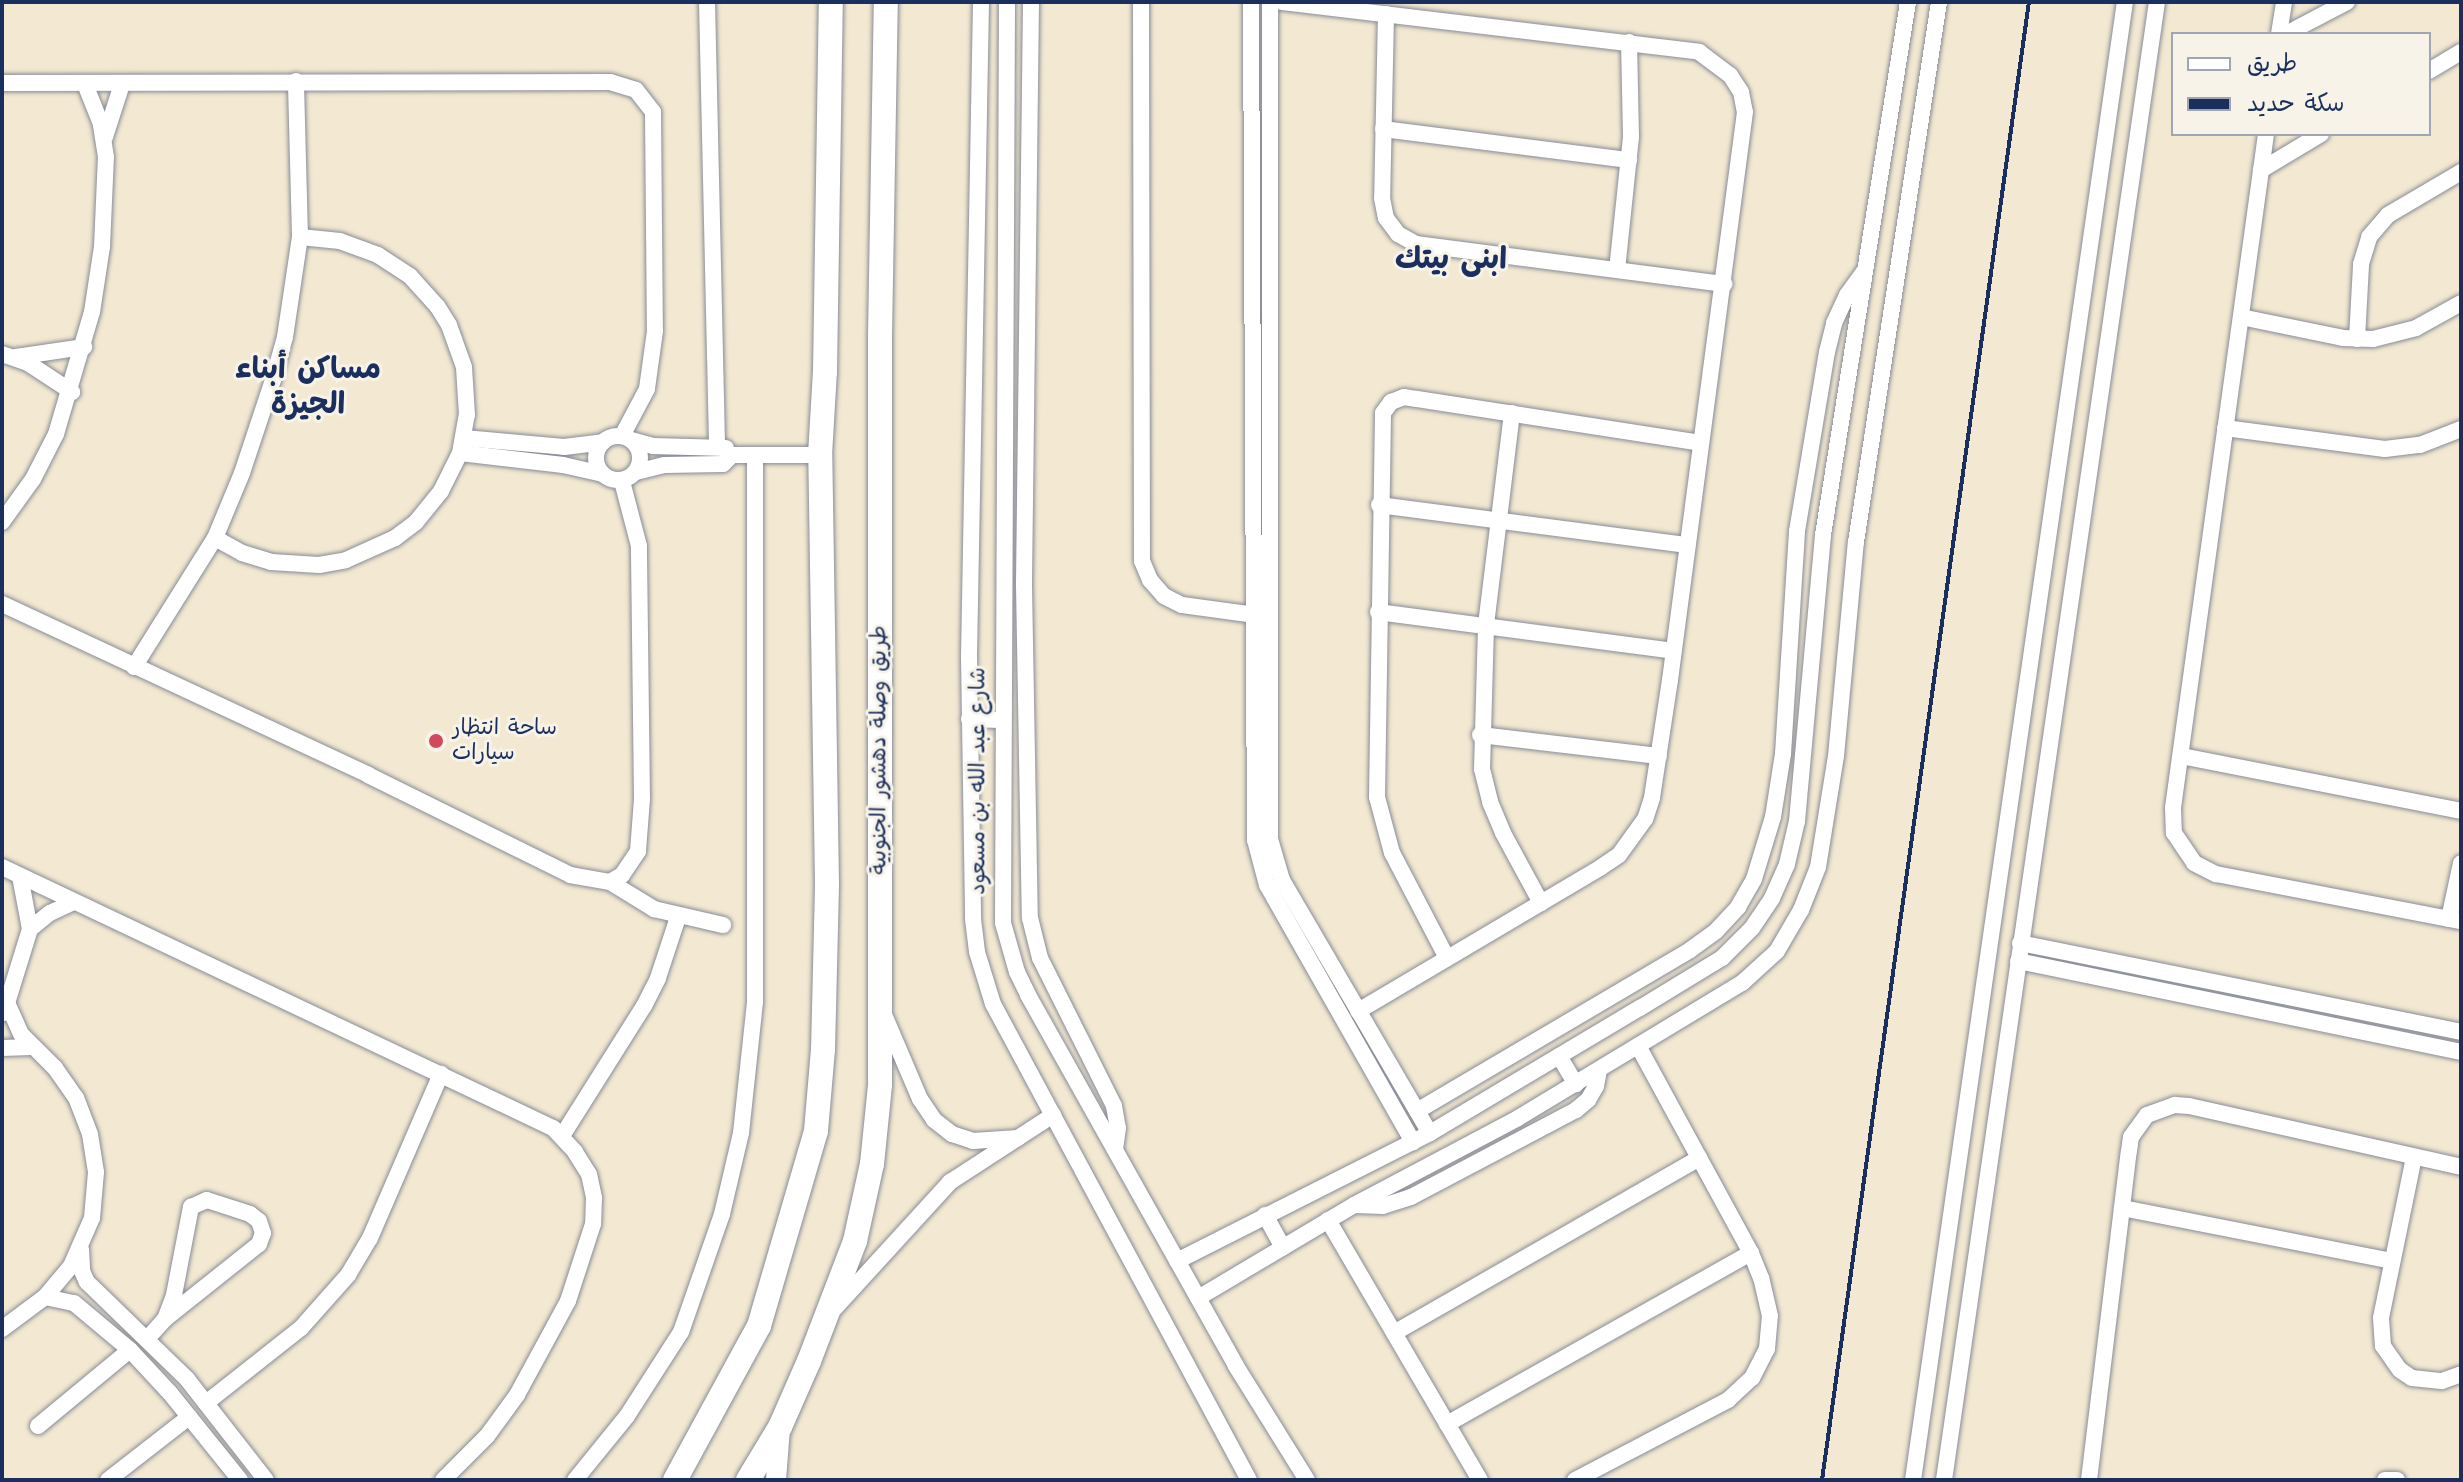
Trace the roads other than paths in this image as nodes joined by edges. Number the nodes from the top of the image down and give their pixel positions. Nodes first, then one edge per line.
1 (707, 2) edge
2 (831, 2) edge
3 (886, 2) edge
4 (981, 2) edge
5 (1007, 2) edge
6 (1031, 2) edge
7 (1141, 2) edge
8 (1251, 2) edge
9 (1270, 2) edge
10 (1282, 2) edge
11 (1908, 2) edge
12 (1939, 2) edge
13 (2125, 2) edge
14 (2157, 2) edge
15 (2284, 2) edge
16 (2347, 2) edge
17 (1386, 14) junction
18 (2279, 32) edge
19 (2290, 32) edge
20 (1629, 42) junction
21 (2461, 52) edge
22 (2431, 70) edge
23 (1897, 73) junction
24 (1927, 79) junction
25 (296, 81) junction
26 (2, 83) edge
27 (85, 84) junction
28 (122, 84) junction
29 (1383, 129) junction
30 (1028, 135) junction
31 (1006, 136) junction
32 (2266, 136) edge
33 (2318, 136) edge
34 (105, 139) junction
35 (2105, 141) junction
36 (2135, 146) junction
37 (1629, 160) junction
38 (2261, 170) junction
39 (2461, 172) edge
40 (300, 237) junction
41 (1617, 270) junction
42 (1865, 271) junction
43 (1724, 284) junction
44 (1004, 293) junction
45 (1026, 293) junction
46 (2461, 303) edge
47 (2241, 317) junction
48 (2357, 339) junction
49 (84, 347) junction
50 (8, 356) edge
51 (2073, 362) junction
52 (2102, 367) junction
53 (72, 392) junction
54 (1512, 413) junction
55 (2225, 428) junction
56 (2461, 429) edge
57 (626, 438) junction
58 (603, 442) junction
59 (1701, 443) junction
60 (462, 446) junction
61 (717, 446) junction
62 (732, 455) junction
63 (755, 455) junction
64 (820, 455) junction
65 (1263, 472) junction
66 (603, 474) junction
67 (629, 476) junction
68 (1379, 505) junction
69 (1497, 520) junction
70 (2, 522) edge
71 (1797, 531) junction
72 (1823, 535) junction
73 (215, 538) junction
74 (1687, 545) junction
75 (3, 607) edge
76 (1378, 612) junction
77 (1255, 615) junction
78 (1486, 626) junction
79 (2035, 627) junction
80 (1024, 629) junction
81 (1002, 631) junction
82 (2064, 631) junction
83 (1673, 651) junction
84 (134, 667) junction
85 (1787, 693) junction
86 (1811, 696) junction
87 (1262, 700) junction
88 (969, 719) junction
89 (1001, 720) junction
90 (1480, 735) junction
91 (1659, 756) junction
92 (2181, 756) junction
93 (2461, 811) edge
94 (1773, 817) junction
95 (1797, 821) junction
96 (2461, 863) edge
97 (2, 867) edge
98 (20, 876) junction
99 (610, 882) junction
100 (74, 902) junction
101 (1541, 903) junction
102 (1294, 916) junction
103 (678, 917) junction
104 (2455, 920) edge
105 (723, 925) dead end
106 (30, 929) junction
107 (2020, 943) junction
108 (2074, 954) junction
109 (1447, 958) junction
110 (2018, 961) junction
111 (2071, 972) junction
112 (1645, 977) junction
113 (1658, 997) junction
114 (880, 1006) junction
115 (5, 1011) edge
116 (1358, 1011) junction
117 (2461, 1032) edge
118 (1638, 1046) junction
119 (31, 1047) junction
120 (2, 1048) edge
121 (2461, 1052) edge
122 (1559, 1056) junction
123 (1599, 1070) junction
124 (441, 1074) junction
125 (1576, 1084) junction
126 (1417, 1111) junction
127 (1053, 1115) junction
128 (1430, 1133) junction
129 (562, 1136) junction
130 (1020, 1137) junction
131 (1413, 1142) junction
132 (1115, 1150) junction
133 (2414, 1157) junction
134 (1699, 1158) junction
135 (2461, 1167) edge
136 (1354, 1205) junction
137 (2122, 1208) junction
138 (1265, 1215) junction
139 (1328, 1220) junction
140 (1283, 1247) junction
141 (81, 1248) junction
142 (1751, 1253) junction
143 (1177, 1261) junction
144 (2392, 1261) junction
145 (45, 1297) junction
146 (1198, 1298) junction
147 (828, 1315) junction
148 (165, 1319) junction
149 (2, 1329) edge
150 (1394, 1333) junction
151 (147, 1339) junction
152 (130, 1350) junction
153 (1928, 1369) junction
154 (1958, 1373) junction
155 (2461, 1374) edge
156 (206, 1403) junction
157 (189, 1417) junction
158 (1447, 1424) junction
159 (38, 1426) dead end
160 (780, 1427) junction
161 (674, 1477) edge
162 (108, 1480) edge
163 (240, 1480) edge
164 (266, 1480) edge
165 (443, 1480) edge
166 (575, 1480) edge
167 (748, 1480) edge
168 (776, 1480) edge
169 (1249, 1480) edge
170 (1307, 1480) edge
171 (1480, 1480) edge
172 (1575, 1480) edge
173 (1913, 1480) edge
174 (1944, 1480) edge
175 (2089, 1480) edge
176 (2385, 1480) edge
177 (2397, 1480) edge

1 - 61 street
2 - 64 highway
3 - 114 highway, طريق وصلة دهشور الجنوبية
4 - 88 street, شارع عبد الله بن مسعود
5 - 31 street, شارع عبد الله بن مسعود
6 - 30 street
7 - 77 street
8 - 65 street
9 - 65 street
10 - 17 street
11 - 23 street
12 - 24 street
13 - 35 street
14 - 36 street
15 - 18 street
16 - 19 street
17 - 20 street
17 - 29 street
20 - 37 street
20 - 43 street
21 - 22 street
23 - 24 street
23 - 42 street
24 - 118 street
25 - 28 street
25 - 40 street
25 - 57 street
26 - 27 street
27 - 28 street
27 - 34 street
28 - 34 street
29 - 37 street
29 - 41 street
30 - 31 street
30 - 45 street
31 - 44 street, شارع عبد الله بن مسعود
32 - 38 street
33 - 38 street
34 - 49 street
35 - 36 street
35 - 51 street
36 - 52 street
37 - 41 street
38 - 47 street
39 - 48 street
40 - 60 street
40 - 73 street
41 - 43 street
42 - 71 street
42 - 72 street
43 - 59 street
44 - 45 street
44 - 81 street, شارع عبد الله بن مسعود
45 - 80 street
46 - 48 street
47 - 48 street
47 - 55 street
49 - 50 street
49 - 53 street
50 - 53 street
51 - 52 street
51 - 79 street
52 - 82 street
53 - 70 street
54 - 59 street
54 - 68 street
54 - 69 street
55 - 56 street
55 - 92 street
57 - 58 street
57 - 61 street
57 - 67 street
58 - 60 street
58 - 66 street
59 - 74 street
60 - 66 street
60 - 73 street
61 - 62 street
62 - 63 street
62 - 67 street
63 - 64 street
63 - 166 street
64 - 161 highway
65 - 77 street
65 - 87 street
66 - 67 street
67 - 99 street
68 - 69 street
68 - 76 street
69 - 74 street
69 - 78 street
71 - 72 street
71 - 85 street
72 - 86 street
73 - 84 street
74 - 83 street
75 - 84 street
76 - 78 street
76 - 109 street
77 - 87 street
78 - 83 street
78 - 90 street
79 - 82 street
79 - 153 street
80 - 81 street
80 - 132 street
81 - 89 street, شارع عبد الله بن مسعود
82 - 107 street
83 - 91 street
84 - 99 street
85 - 86 street
85 - 94 street
86 - 95 street
87 - 102 street
88 - 89 street
88 - 127 street, شارع عبد الله بن مسعود
89 - 132 street, شارع عبد الله بن مسعود
90 - 91 street
90 - 101 street
91 - 101 street
92 - 93 street
92 - 104 street
94 - 95 street
94 - 112 street
95 - 113 street
96 - 104 street
97 - 98 street
98 - 100 street
98 - 106 street
99 - 103 street
100 - 106 street
100 - 124 street
101 - 109 street
102 - 116 street
102 - 131 street
103 - 105 street
103 - 129 street
106 - 115 street
107 - 108 street
107 - 110 street
108 - 111 street
108 - 117 street
109 - 116 street
110 - 111 street
110 - 154 street
111 - 121 street
112 - 113 street
112 - 126 street
113 - 122 street
114 - 130 street
114 - 147 highway, طريق وصلة دهشور الجنوبية
115 - 119 street
116 - 126 street
118 - 123 street
118 - 134 street
119 - 120 street
119 - 141 street
122 - 125 street
122 - 128 street
123 - 125 street
123 - 136 street
124 - 129 street
124 - 156 street
125 - 136 street
126 - 128 street
127 - 130 street
127 - 169 street, شارع عبد الله بن مسعود
128 - 131 street
129 - 165 street
130 - 147 street
131 - 138 street
132 - 143 street, شارع عبد الله بن مسعود
133 - 135 street
133 - 137 street
133 - 144 street
134 - 142 street
134 - 150 street
136 - 139 street
137 - 144 street
137 - 175 street
138 - 140 street
138 - 143 street
139 - 140 street
139 - 150 street
140 - 146 street
141 - 145 street
141 - 151 street
142 - 158 street
142 - 172 street
143 - 146 street, شارع عبد الله بن مسعود
144 - 155 street
145 - 149 street
145 - 152 street
146 - 170 street, شارع عبد الله بن مسعود
147 - 160 highway, طريق وصلة دهشور الجنوبية
148 - 148 street
148 - 151 street
150 - 158 street
151 - 156 street
152 - 157 street
152 - 159 street
153 - 154 street
153 - 173 street
154 - 174 street
156 - 164 street
157 - 162 street
157 - 163 street
158 - 171 street
160 - 167 highway
160 - 168 main road, طريق وصلة دهشور الجنوبية
176 - 177 street

